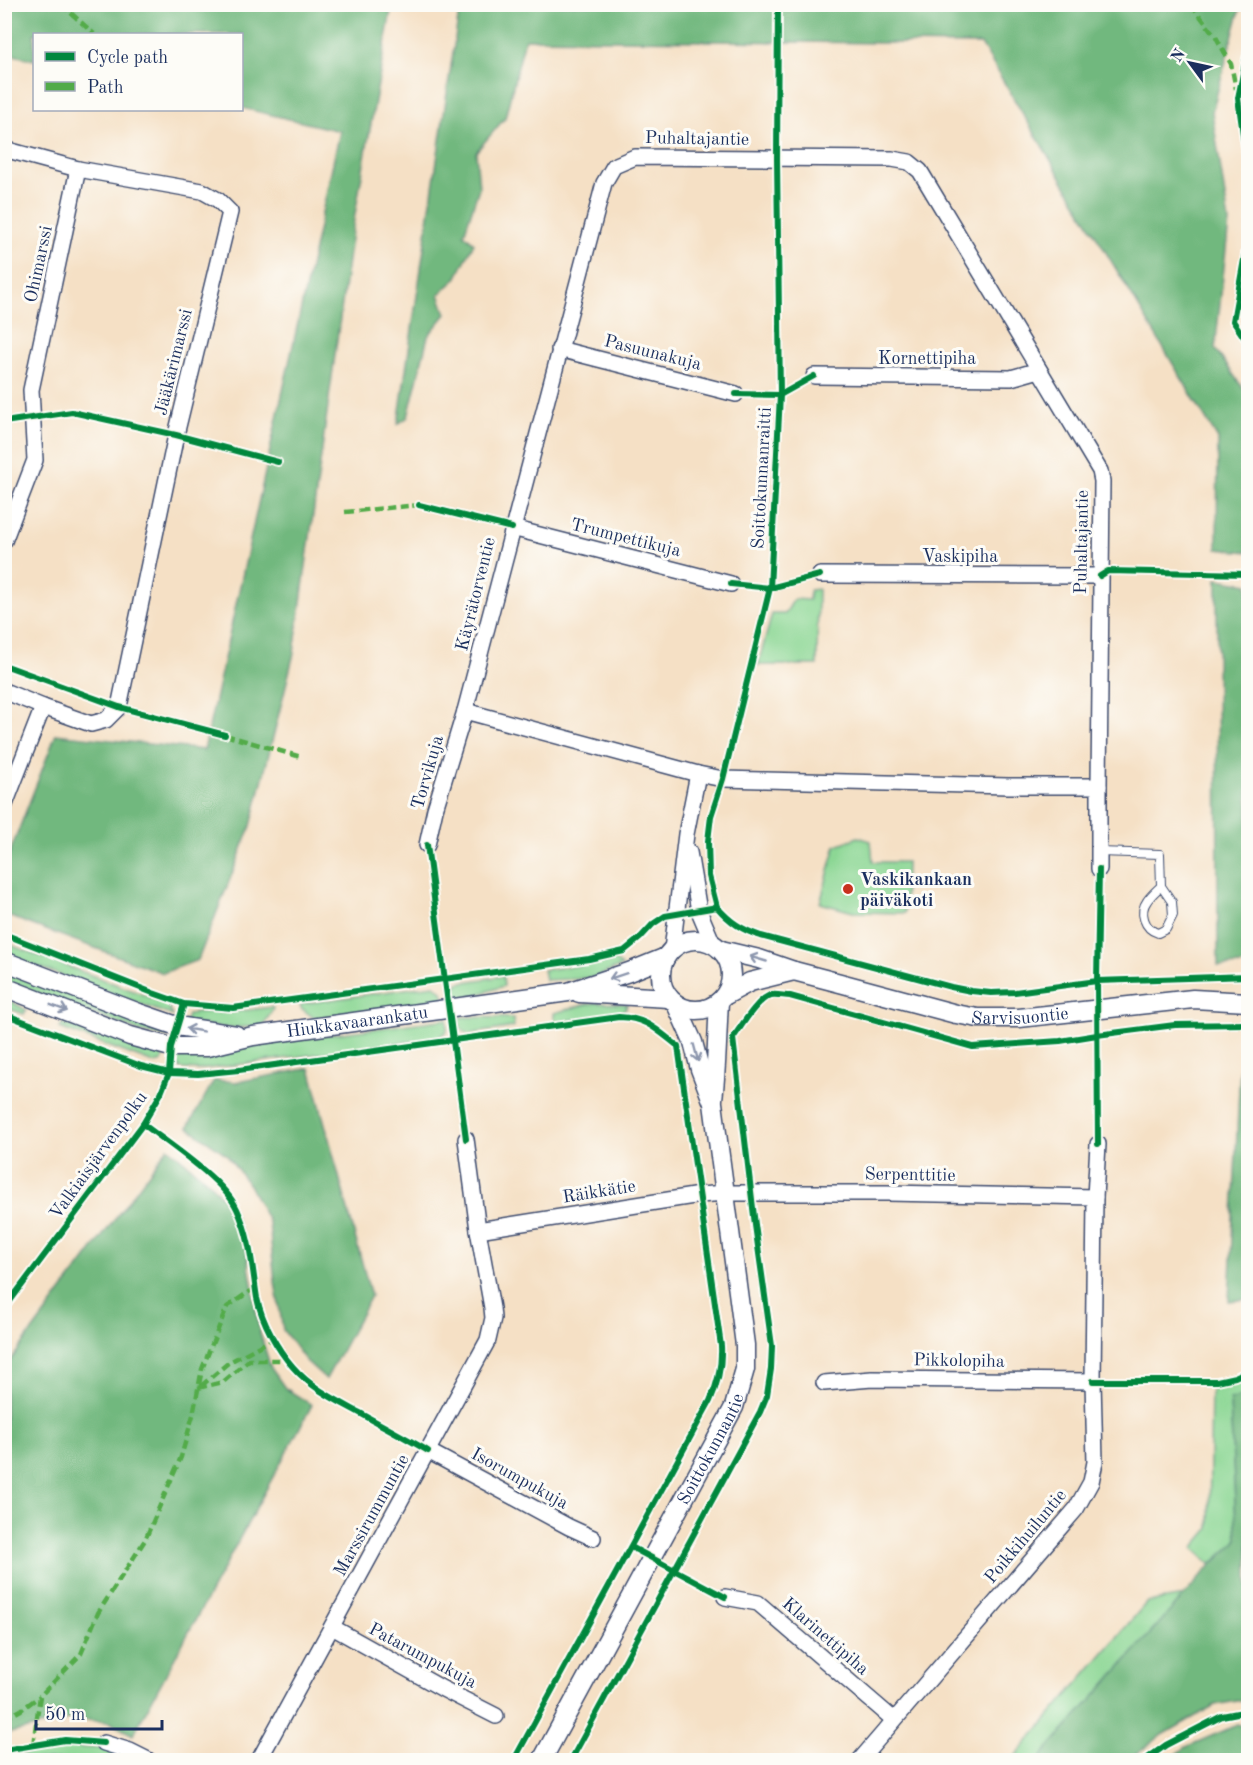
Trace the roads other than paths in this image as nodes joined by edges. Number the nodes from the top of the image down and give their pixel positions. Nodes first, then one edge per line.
1 (4, 149) edge
2 (78, 169) junction
3 (604, 183) joint
4 (560, 348) junction
5 (1039, 370) junction
6 (814, 376) dead end
7 (736, 394) dead end
8 (512, 528) junction
9 (4, 541) edge
10 (820, 575) dead end
11 (1100, 576) junction
12 (731, 584) dead end
13 (4, 691) edge
14 (43, 707) junction
15 (465, 711) junction
16 (698, 774) junction
17 (1099, 786) junction
18 (4, 807) edge
19 (686, 834) junction
20 (428, 845) dead end
21 (1099, 852) junction
22 (1099, 869) dead end
23 (1161, 886) junction
24 (717, 947) junction
25 (669, 954) junction
26 (4, 961) edge
27 (794, 971) junction
28 (4, 987) edge
29 (568, 992) junction
30 (723, 998) junction
31 (672, 1001) junction
32 (1248, 1002) edge
33 (253, 1036) junction
34 (713, 1103) junction
35 (466, 1139) dead end
36 (1098, 1144) dead end
37 (725, 1193) junction
38 (1095, 1197) junction
39 (478, 1230) junction
40 (1093, 1381) junction
41 (824, 1383) dead end
42 (428, 1451) junction
43 (593, 1538) dead end
44 (725, 1596) dead end
45 (332, 1628) junction
46 (496, 1716) dead end
47 (894, 1720) junction
48 (104, 1743) dead end
49 (148, 1761) edge
50 (259, 1761) edge
51 (542, 1761) edge
52 (860, 1761) edge

1 - 2 street, Jääkärimarssi
2 - 9 street, Ohimarssi
2 - 14 street, Jääkärimarssi
3 - 4 street, Käyrätorventie
3 - 5 street, Puhaltajantie
4 - 7 street, Pasuunakuja
4 - 8 street, Käyrätorventie
5 - 6 street, Kornettipiha
5 - 11 street, Puhaltajantie
8 - 12 street, Trumpettikuja
8 - 15 street, Käyrätorventie
10 - 11 street, Vaskipiha
11 - 17 street, Puhaltajantie
13 - 14 street
14 - 18 street
15 - 16 street
15 - 20 street, Torvikuja
16 - 17 street
16 - 19 street
17 - 21 street, Puhaltajantie
19 - 24 street
19 - 25 street
21 - 22 street, Puhaltajantie
21 - 23 lane
23 - 23 lane
24 - 25 street
27 -> 24 street, Sarvisuontie
24 - 30 street
25 -> 29 street, Hiukkavaarankatu
25 - 31 street
33 -> 26 street, Hiukkavaarankatu
27 - 30 street, Sarvisuontie
27 - 32 street, Sarvisuontie
28 -> 33 street, Hiukkavaarankatu
29 - 31 street, Hiukkavaarankatu
29 - 33 street, Hiukkavaarankatu
30 - 31 street
30 - 34 street, Soittokunnantie
31 -> 34 street, Soittokunnantie
34 - 37 street, Soittokunnantie
35 - 39 street, Marssirummuntie
36 - 38 street, Poikkihuiluntie
37 - 38 street, Serpenttitie
37 - 39 street, Räikkätie
37 - 51 street, Soittokunnantie
38 - 40 street, Poikkihuiluntie
39 - 42 street, Marssirummuntie
40 - 41 street, Pikkolopiha
40 - 47 street, Poikkihuiluntie
42 - 43 street, Isorumpukuja
42 - 45 street, Marssirummuntie
44 - 47 street, Klarinettipiha
45 - 46 street, Patarumpukuja
45 - 50 street, Marssirummuntie
47 - 52 street, Poikkihuiluntie
48 - 49 street

